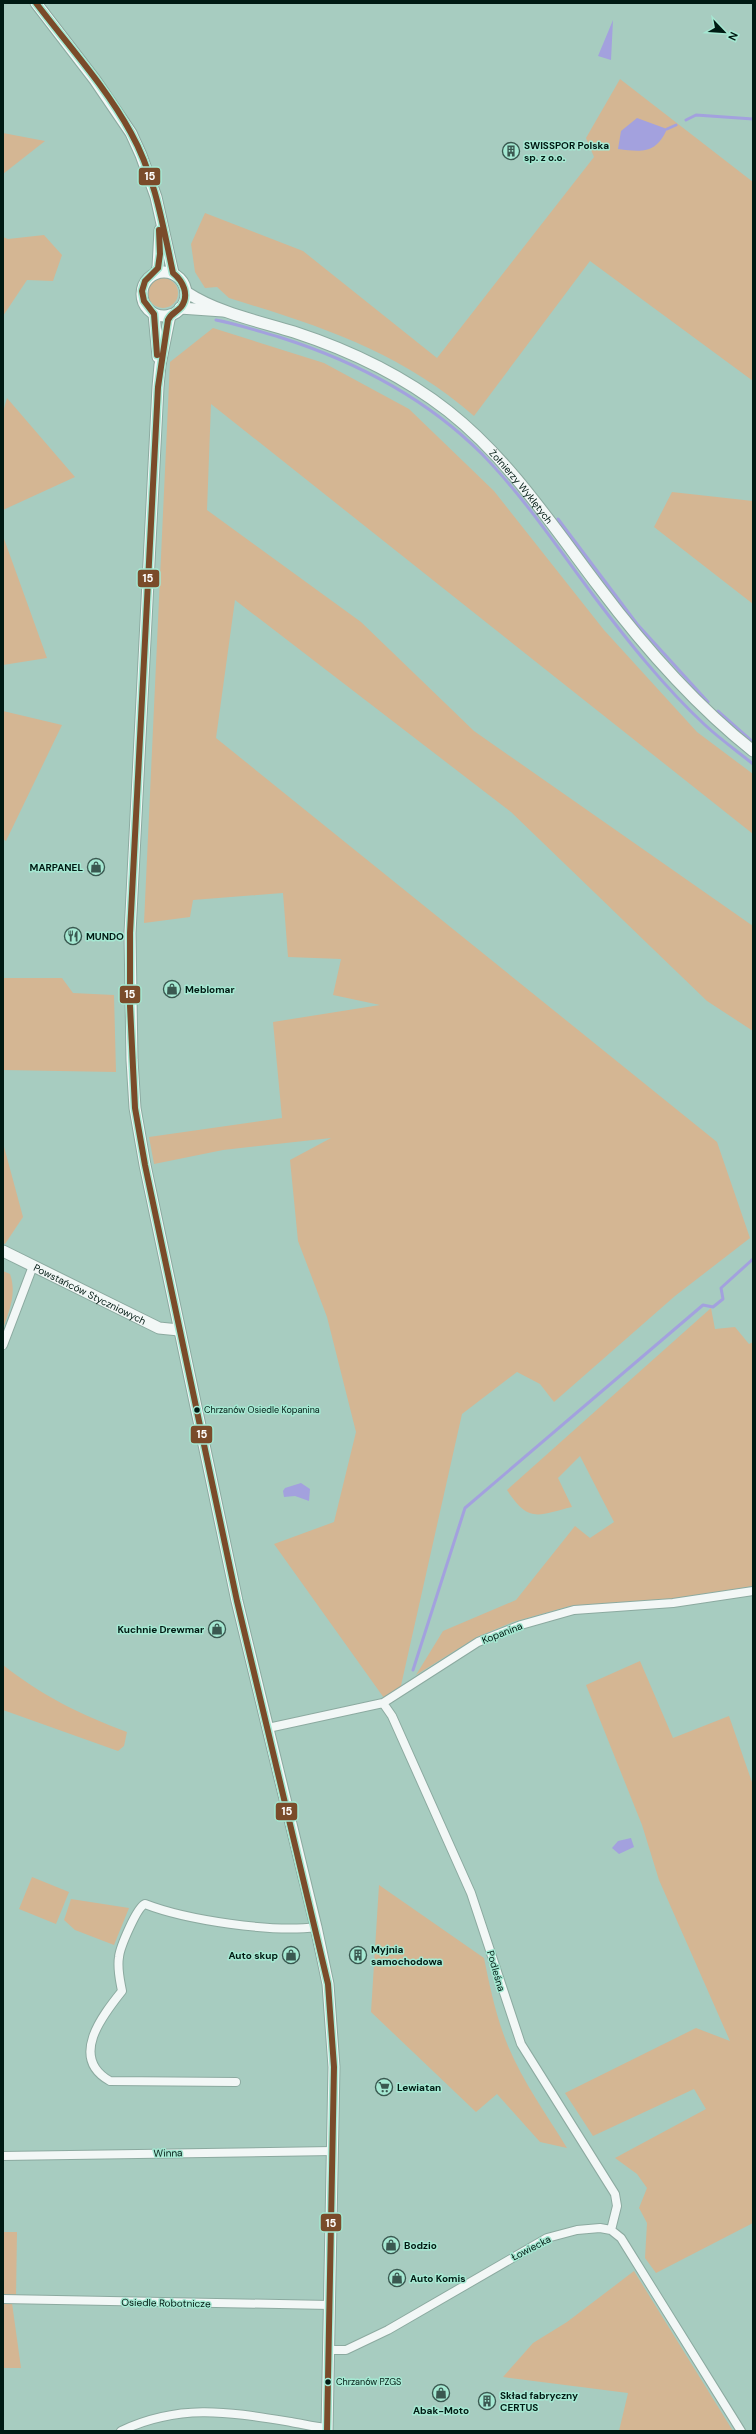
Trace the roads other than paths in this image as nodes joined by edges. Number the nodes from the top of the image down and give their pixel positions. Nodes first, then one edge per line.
1 (36, 3) edge
2 (161, 222) junction
3 (156, 273) junction
4 (173, 273) junction
5 (186, 292) junction
6 (180, 308) junction
7 (223, 311) junction
8 (154, 314) junction
9 (170, 315) junction
10 (160, 365) junction
11 (753, 751) edge
12 (3, 1251) edge
13 (33, 1266) junction
14 (179, 1330) junction
15 (3, 1345) edge
16 (753, 1591) edge
17 (384, 1703) junction
18 (268, 1728) junction
19 (316, 1927) junction
20 (236, 2082) dead end
21 (333, 2151) junction
22 (3, 2156) edge
23 (611, 2230) junction
24 (3, 2299) edge
25 (330, 2305) junction
26 (328, 2350) junction
27 (322, 2429) edge
28 (121, 2431) edge
29 (741, 2431) edge

1 - 2 street
2 - 3 street
2 - 4 street
3 - 4 street
3 - 8 street
4 - 5 street
5 - 6 street
5 - 7 street, Żołnierzy Wyklętych
6 - 7 street, Żołnierzy Wyklętych
6 - 9 street
7 - 11 street, Żołnierzy Wyklętych
8 - 9 street
8 - 10 street
9 - 10 street
10 - 14 street
12 - 13 street, Powstańców Styczniowych
13 - 14 street, Powstańców Styczniowych
13 - 15 street
14 - 18 street
16 - 17 street, Kopanina
17 - 18 street, Kopanina
17 - 23 street, Podleśna
18 - 19 street
19 - 20 street
19 - 21 street
21 - 22 street, Winna
21 - 25 street
23 - 26 street, Łowiecka
23 - 29 street
24 - 25 street, Osiedle Robotnicze
25 - 26 street
26 - 27 street
27 - 28 street

